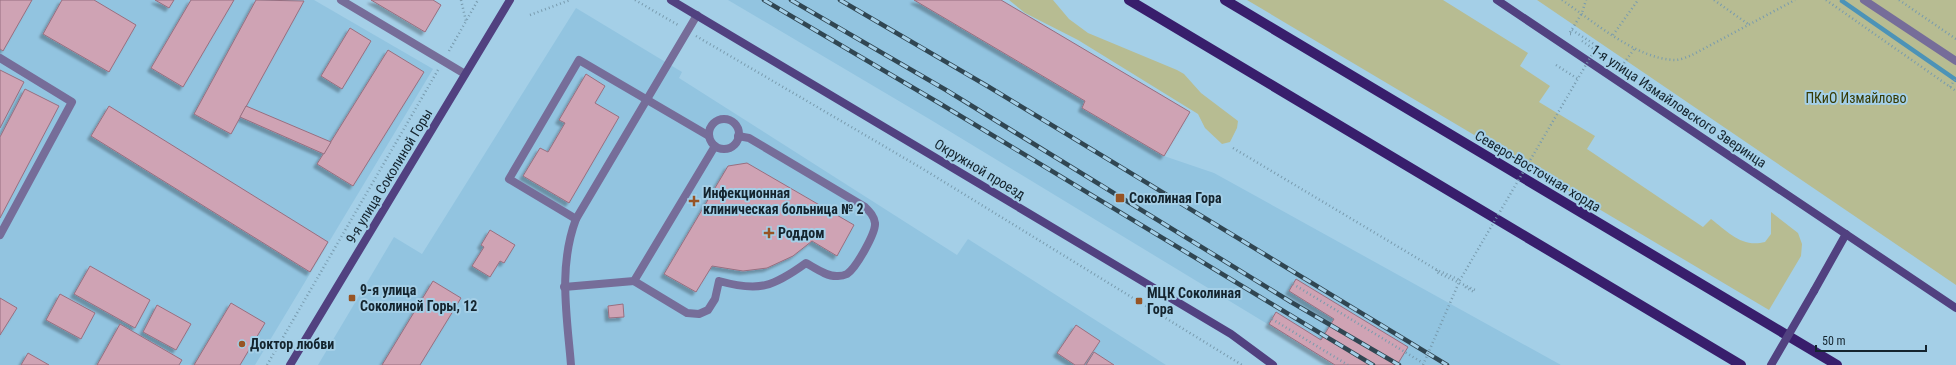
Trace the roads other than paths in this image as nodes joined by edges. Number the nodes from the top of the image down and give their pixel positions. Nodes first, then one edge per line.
1 (341, 0) edge
2 (510, 0) edge
3 (671, 0) edge
4 (1129, 0) edge
5 (1225, 0) edge
6 (1497, 0) edge
7 (1864, 0) edge
8 (697, 15) junction
9 (0, 58) edge
10 (1956, 61) edge
11 (466, 74) junction
12 (647, 100) junction
13 (709, 136) junction
14 (738, 136) junction
15 (715, 146) junction
16 (576, 219) junction
17 (1846, 234) junction
18 (0, 235) edge
19 (634, 281) junction
20 (564, 287) junction
21 (1956, 308) edge
22 (290, 365) edge
23 (571, 365) edge
24 (1273, 365) edge
25 (1741, 365) edge
26 (1771, 365) edge
27 (1837, 365) edge

1 - 11 street
2 - 11 street, 9-я улица Соколиной Горы
3 - 8 street, Окружной проезд
4 - 25 main road
5 - 27 main road, Северо-Восточная хорда
6 - 17 street, 1-я улица Измайловского Зверинца
7 - 10 street
8 - 12 street
8 - 24 street, Окружной проезд
9 - 18 street
11 - 22 street, 9-я улица Соколиной Горы
12 - 13 street
12 - 16 street
12 - 16 street
13 - 14 street
13 - 15 street
14 - 15 street
14 - 19 street
15 - 19 street
16 - 20 street
17 - 21 street, 1-я улица Измайловского Зверинца
17 - 26 street, bridge
19 - 20 street
20 - 23 street

